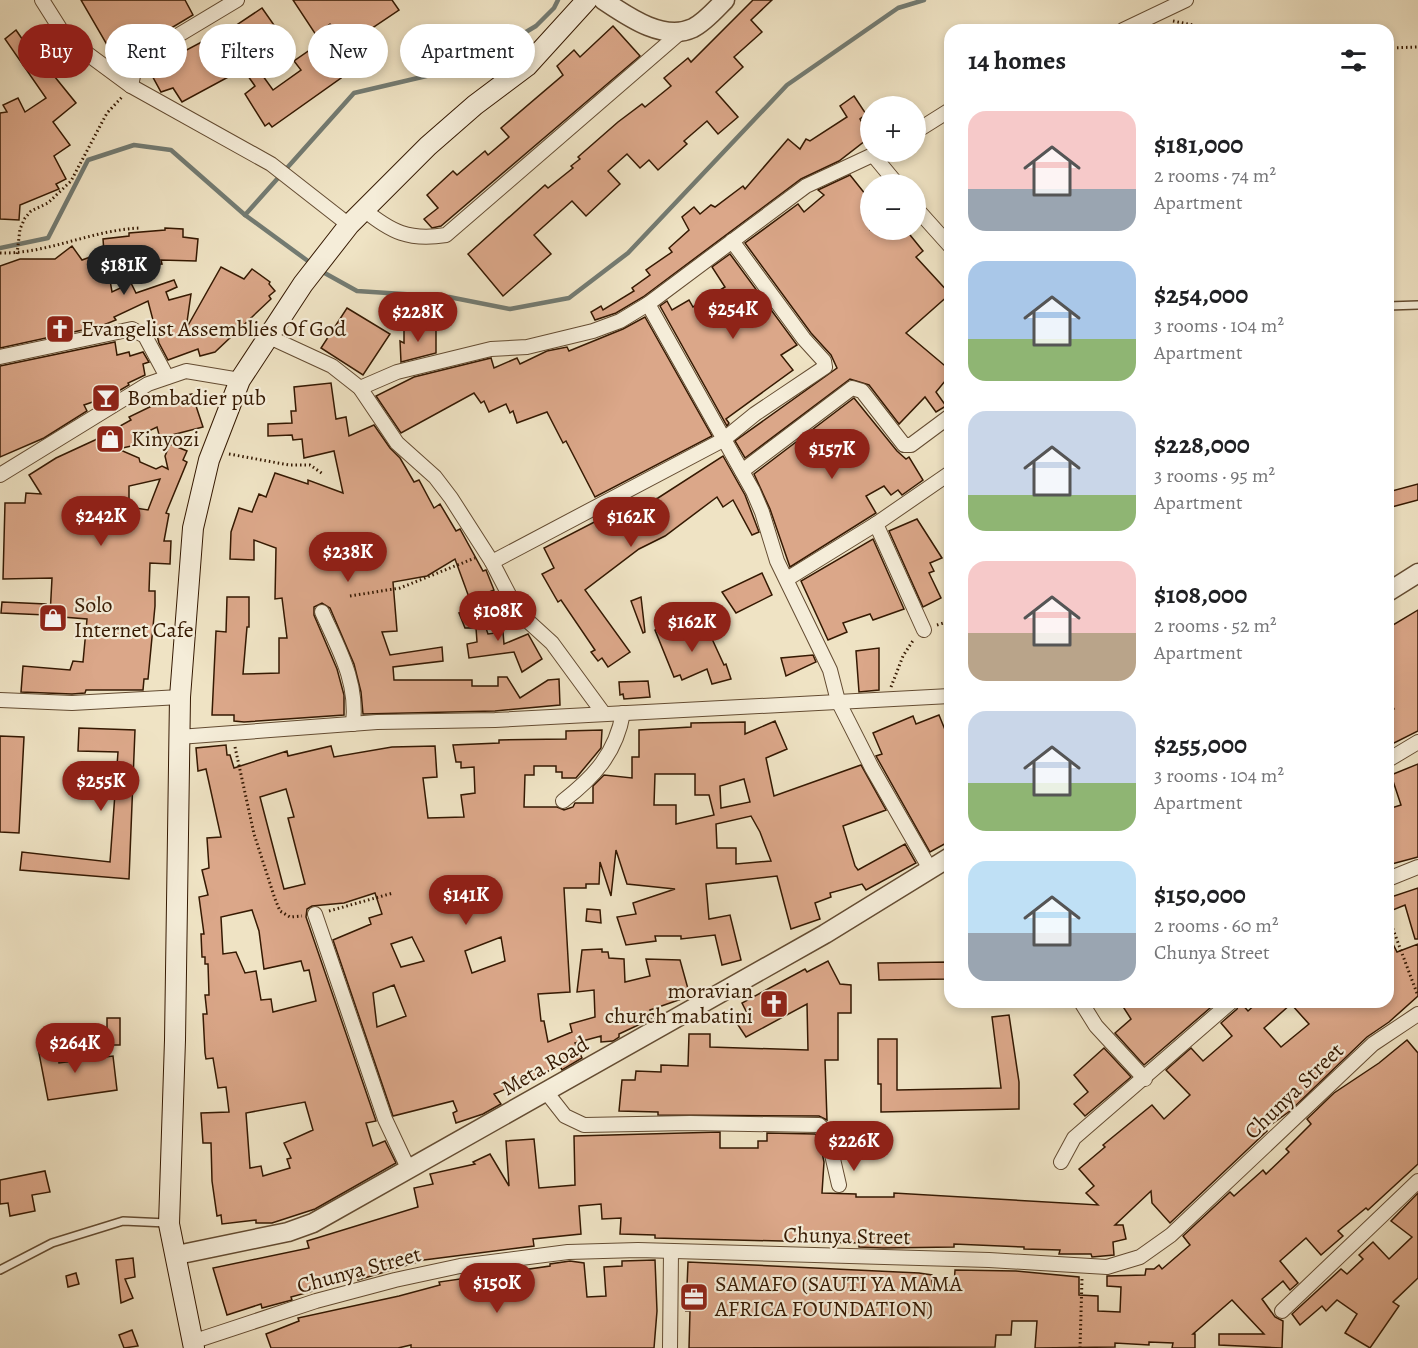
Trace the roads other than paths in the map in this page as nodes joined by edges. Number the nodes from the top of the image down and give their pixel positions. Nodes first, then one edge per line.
1 (42, 0) edge
2 (237, 0) edge
3 (587, 0) edge
4 (603, 0) edge
5 (725, 0) edge
6 (1186, 0) edge
7 (1136, 24) edge
8 (682, 31) junction
9 (130, 87) junction
10 (944, 115) edge
11 (926, 125) edge
12 (860, 161) edge
13 (363, 209) junction
14 (926, 219) edge
15 (349, 225) junction
16 (944, 239) edge
17 (732, 241) junction
18 (648, 304) junction
19 (1418, 305) edge
20 (1394, 306) edge
21 (267, 336) junction
22 (0, 357) edge
23 (167, 377) junction
24 (240, 380) junction
25 (360, 388) junction
26 (944, 420) edge
27 (723, 440) junction
28 (742, 471) junction
29 (0, 475) edge
30 (944, 477) edge
31 (876, 524) junction
32 (488, 558) junction
33 (1418, 573) edge
34 (787, 579) junction
35 (1394, 588) edge
36 (322, 612) dead end
37 (924, 630) road end
38 (944, 696) edge
39 (180, 697) junction
40 (0, 700) edge
41 (838, 702) junction
42 (623, 713) junction
43 (604, 714) junction
44 (353, 724) junction
45 (179, 737) junction
46 (1418, 742) edge
47 (1394, 756) edge
48 (563, 801) dead end
49 (944, 861) edge
50 (1418, 867) edge
51 (930, 869) junction
52 (1394, 877) edge
53 (315, 914) road end
54 (1085, 1008) edge
55 (1224, 1008) edge
56 (1417, 1017) edge
57 (1145, 1079) junction
58 (547, 1093) junction
59 (1061, 1162) dead end
60 (409, 1170) junction
61 (1418, 1181) edge
62 (839, 1185) dead end
63 (169, 1224) junction
64 (671, 1252) junction
65 (177, 1255) junction
66 (0, 1270) edge
67 (1282, 1311) dead end
68 (193, 1345) edge
69 (670, 1348) edge

1 - 9 street
2 - 9 street
3 - 13 main road
4 - 8 street
5 - 8 street
6 - 7 street
8 - 13 street
9 - 15 street
10 - 11 street
12 - 17 street
13 - 15 main road
14 - 16 street
15 - 21 main road
17 - 18 street
17 - 27 street
18 - 25 street
18 - 27 street
19 - 20 lane
21 - 24 main road
21 - 25 street
22 - 23 street
23 - 24 street
23 - 29 street
24 - 39 main road
25 - 32 street
26 - 28 street
27 - 28 street
27 - 32 street
28 - 34 street
30 - 31 street
31 - 34 street
31 - 37 street
32 - 43 street
33 - 35 street
34 - 41 street
36 - 44 street
38 - 41 street
39 - 40 street
39 - 45 main road
41 - 42 street
41 - 51 street
42 - 43 street
42 - 48 street
43 - 44 street
44 - 45 street
45 - 63 main road
46 - 47 street
49 - 51 street, Meta Road
50 - 52 street
51 - 58 street, Meta Road
53 - 60 street
54 - 57 street
55 - 57 street
56 - 64 street, Chunya Street
57 - 59 street
58 - 60 street, Meta Road
58 - 62 street
60 - 65 street, Meta Road
61 - 67 street
63 - 65 main road
63 - 66 lane
64 - 68 street, Chunya Street
64 - 69 street
65 - 68 main road

